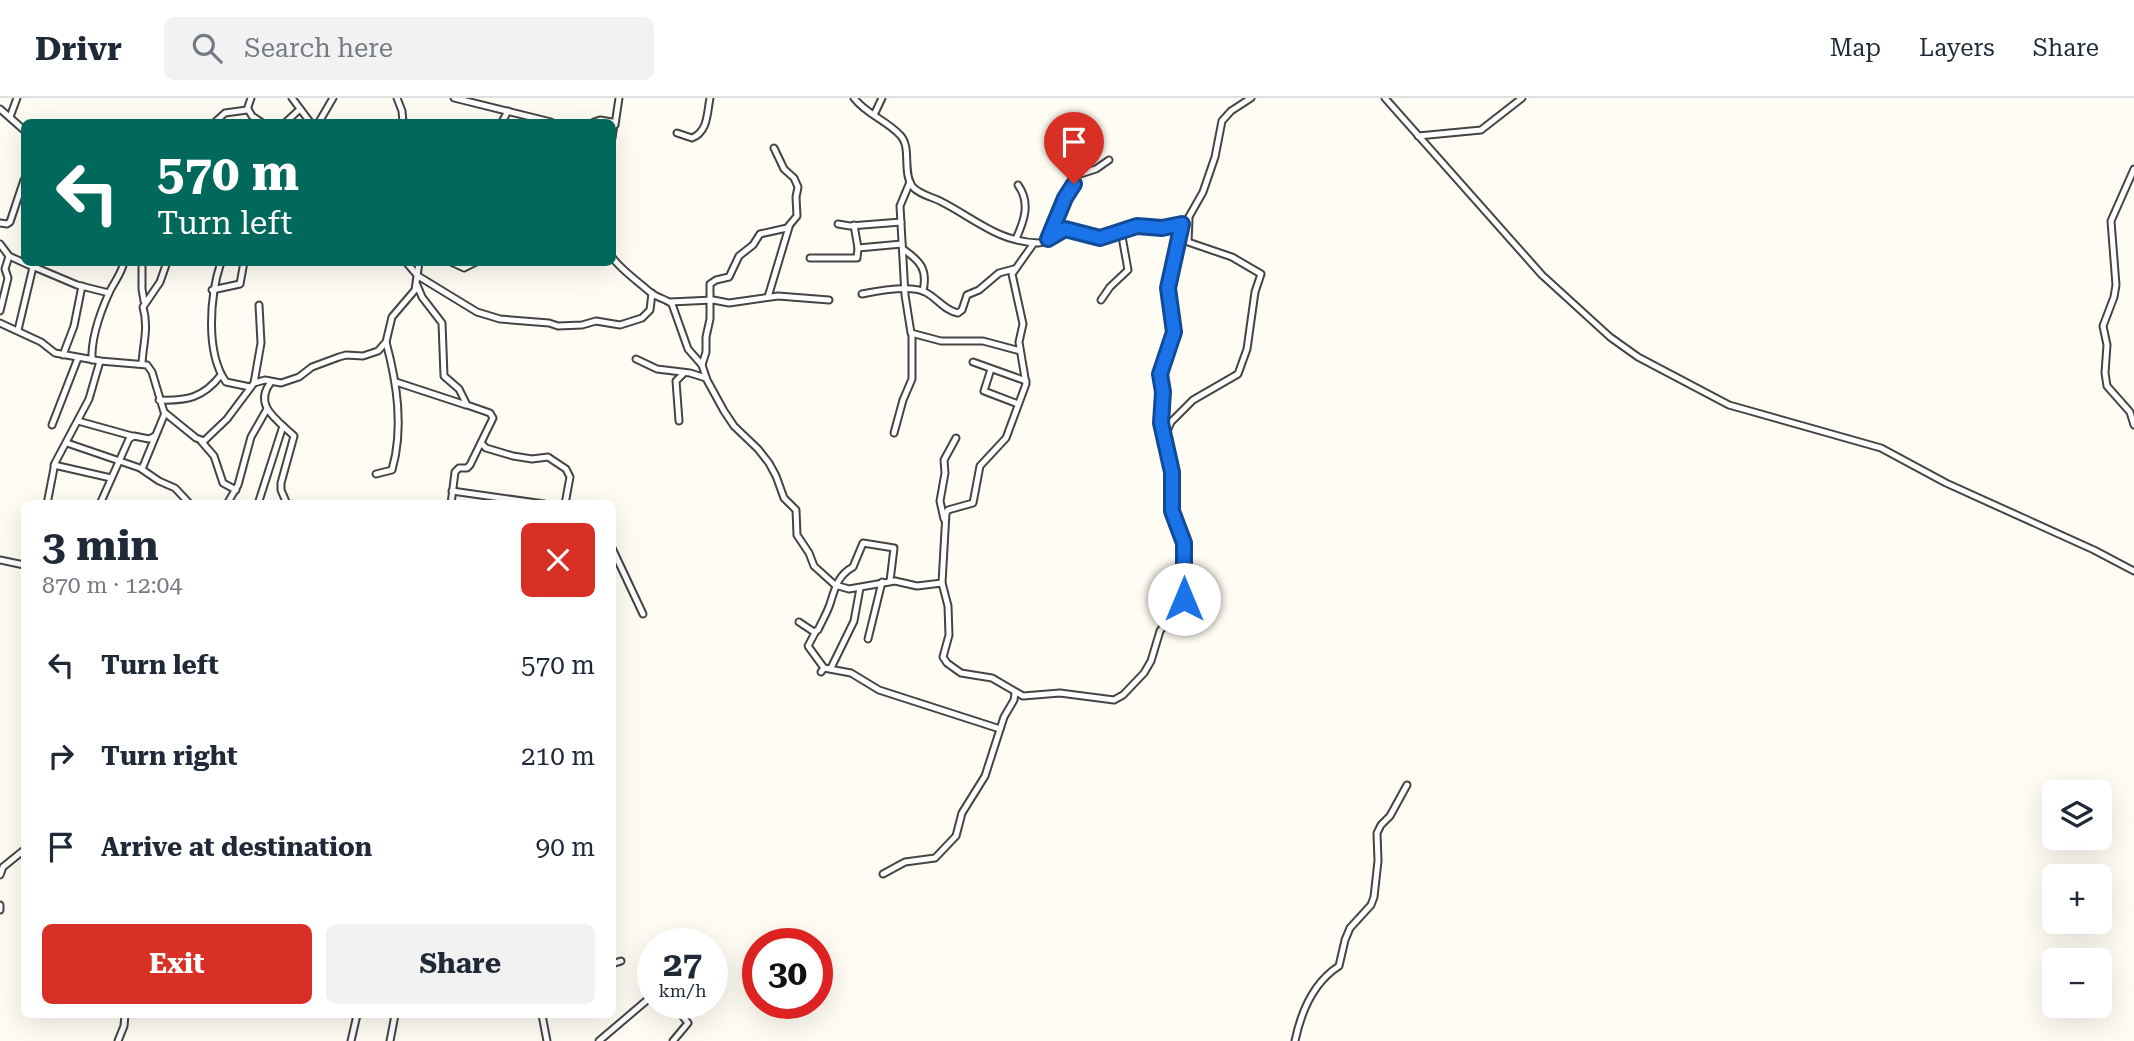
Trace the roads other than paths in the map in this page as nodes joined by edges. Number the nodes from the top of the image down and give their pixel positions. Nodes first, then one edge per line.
1 (17, 98) edge
2 (251, 98) edge
3 (292, 98) edge
4 (333, 98) edge
5 (397, 98) edge
6 (454, 98) edge
7 (619, 98) edge
8 (710, 98) edge
9 (854, 98) edge
10 (882, 98) edge
11 (1385, 98) edge
12 (1522, 98) edge
13 (1245, 99) edge
14 (0, 109) edge
15 (248, 109) junction
16 (300, 109) junction
17 (508, 111) junction
18 (874, 115) junction
19 (10, 117) junction
20 (218, 119) edge
21 (256, 119) edge
22 (289, 119) edge
23 (308, 119) edge
24 (321, 119) edge
25 (403, 119) edge
26 (504, 119) edge
27 (539, 119) edge
28 (614, 119) edge
29 (21, 127) edge
30 (677, 133) dead end
31 (1418, 136) junction
32 (774, 148) dead end
33 (1109, 160) dead end
34 (2134, 169) edge
35 (910, 181) junction
36 (1018, 185) dead end
37 (21, 189) edge
38 (1189, 219) junction
39 (901, 222) junction
40 (0, 223) edge
41 (838, 224) dead end
42 (1182, 224) junction
43 (854, 225) junction
44 (789, 227) junction
45 (1121, 230) junction
46 (1016, 239) junction
47 (1048, 239) junction
48 (1034, 243) junction
49 (0, 244) edge
50 (902, 246) junction
51 (859, 248) junction
52 (9, 256) junction
53 (810, 258) dead end
54 (21, 261) edge
55 (616, 262) edge
56 (32, 266) joint
57 (123, 266) edge
58 (142, 266) edge
59 (166, 266) edge
60 (220, 266) edge
61 (243, 266) edge
62 (409, 266) edge
63 (419, 266) edge
64 (1014, 269) junction
65 (3, 271) edge
66 (418, 276) junction
67 (417, 285) junction
68 (82, 286) junction
69 (212, 290) junction
70 (905, 290) junction
71 (923, 291) junction
72 (109, 293) junction
73 (652, 293) junction
74 (862, 294) dead end
75 (768, 298) junction
76 (710, 300) junction
77 (829, 300) dead end
78 (1101, 300) dead end
79 (145, 302) junction
80 (670, 302) junction
81 (259, 304) dead end
82 (0, 312) edge
83 (0, 323) edge
84 (18, 331) junction
85 (912, 334) junction
86 (386, 342) junction
87 (1020, 351) junction
88 (63, 355) junction
89 (78, 358) junction
90 (636, 359) dead end
91 (92, 360) junction
92 (100, 361) junction
93 (973, 362) dead end
94 (142, 364) junction
95 (702, 365) junction
96 (991, 369) junction
97 (684, 373) junction
98 (221, 375) junction
99 (706, 378) junction
100 (1026, 381) junction
101 (396, 382) junction
102 (271, 383) junction
103 (252, 385) junction
104 (159, 400) junction
105 (1018, 404) junction
106 (467, 405) junction
107 (267, 409) junction
108 (165, 413) junction
109 (78, 421) junction
110 (679, 421) dead end
111 (52, 425) dead end
112 (2134, 425) edge
113 (283, 426) junction
114 (894, 433) dead end
115 (133, 436) junction
116 (155, 436) junction
117 (956, 438) dead end
118 (1164, 438) junction
119 (201, 441) junction
120 (67, 443) junction
121 (481, 443) junction
122 (120, 460) junction
123 (54, 465) junction
124 (142, 469) junction
125 (376, 474) dead end
126 (111, 478) junction
127 (236, 490) junction
128 (452, 491) junction
129 (48, 500) edge
130 (102, 500) edge
131 (186, 500) edge
132 (230, 500) edge
133 (259, 500) edge
134 (285, 500) edge
135 (451, 500) edge
136 (516, 500) edge
137 (566, 500) edge
138 (945, 522) junction
139 (616, 557) edge
140 (0, 560) edge
141 (21, 564) edge
142 (2134, 571) edge
143 (890, 581) junction
144 (882, 582) junction
145 (942, 583) junction
146 (835, 585) junction
147 (860, 588) junction
148 (643, 614) dead end
149 (799, 622) dead end
150 (816, 631) junction
151 (868, 639) dead end
152 (825, 670) junction
153 (1016, 693) junction
154 (1000, 729) junction
155 (1408, 785) dead end
156 (21, 852) edge
157 (883, 874) dead end
158 (0, 875) edge
159 (621, 961) dead end
160 (616, 963) edge
161 (637, 1009) edge
162 (125, 1018) edge
163 (357, 1018) edge
164 (394, 1018) edge
165 (543, 1018) edge
166 (685, 1019) edge
167 (118, 1041) edge
168 (351, 1041) edge
169 (390, 1041) edge
170 (547, 1041) edge
171 (599, 1041) edge
172 (673, 1041) edge
173 (1295, 1041) edge

1 - 19 street
2 - 15 street
3 - 16 street
4 - 24 street
5 - 25 street
6 - 17 street
7 - 28 street
8 - 30 street
9 - 18 street
10 - 18 street
11 - 31 street
12 - 31 street
13 - 38 street
14 - 19 street
15 - 20 street
15 - 21 street
16 - 22 street
16 - 23 street
17 - 26 street
17 - 27 street
18 - 35 street
19 - 29 street
31 - 142 street
32 - 44 street
33 - 47 street
34 - 112 street
35 - 39 street
35 - 46 street
36 - 46 street
37 - 40 street
38 - 42 street
38 - 118 street
39 - 43 street
39 - 50 street
41 - 43 street
42 - 45 street
42 - 118 street
43 - 51 street
44 - 75 street
44 - 76 street
45 - 47 street
45 - 78 street
46 - 48 street
47 - 48 street
48 - 64 street
49 - 52 street
50 - 51 street
50 - 70 street
50 - 71 street
51 - 53 street
52 - 54 street
52 - 65 street
55 - 73 street
56 - 68 street
56 - 84 street
57 - 72 street
58 - 79 street
59 - 79 street
60 - 69 street
61 - 69 street
62 - 66 street
63 - 66 street
64 - 71 street
64 - 87 street
65 - 82 street
66 - 67 street
66 - 73 street
67 - 86 street
67 - 106 street
68 - 72 street
68 - 88 street
69 - 98 street
70 - 71 street
70 - 74 street
70 - 85 street
72 - 91 street
73 - 80 street
75 - 76 street
75 - 77 street
76 - 80 street
76 - 95 street
79 - 94 street
80 - 95 street
81 - 103 street
83 - 84 street
84 - 88 street
85 - 87 street
85 - 114 street
86 - 101 street
86 - 102 street
87 - 100 street
88 - 89 street
89 - 91 street
89 - 111 street
90 - 97 street
91 - 92 street
92 - 94 street
92 - 109 street
93 - 96 street
94 - 104 street
95 - 99 street
96 - 100 street
96 - 105 street
97 - 99 street
97 - 110 street
98 - 103 street
98 - 104 street
99 - 146 street
100 - 105 street
101 - 106 street
101 - 125 street
102 - 103 street
102 - 107 street
103 - 119 street
104 - 108 street
105 - 138 street
106 - 121 street
107 - 113 street
107 - 127 street
108 - 116 street
108 - 119 street
109 - 115 street
109 - 120 street
113 - 133 street
113 - 134 street
115 - 116 street
115 - 122 street
116 - 124 street
117 - 138 street
118 - 153 street
119 - 127 street
120 - 122 street
120 - 123 street
121 - 128 street
121 - 137 street
122 - 124 street
122 - 126 street
123 - 126 street
123 - 129 street
124 - 131 street
126 - 130 street
127 - 132 street
128 - 135 street
128 - 136 street
138 - 145 street
139 - 148 street
140 - 141 street
143 - 144 street
143 - 145 street
143 - 146 street
144 - 147 street
144 - 151 street
145 - 153 street
146 - 147 street
146 - 150 street
147 - 152 street
149 - 150 street
150 - 152 street
152 - 154 street
153 - 154 street
154 - 157 street
155 - 173 street
156 - 158 street
159 - 160 street
161 - 171 street
162 - 167 street
163 - 168 street
164 - 169 street
165 - 170 street
166 - 172 street

